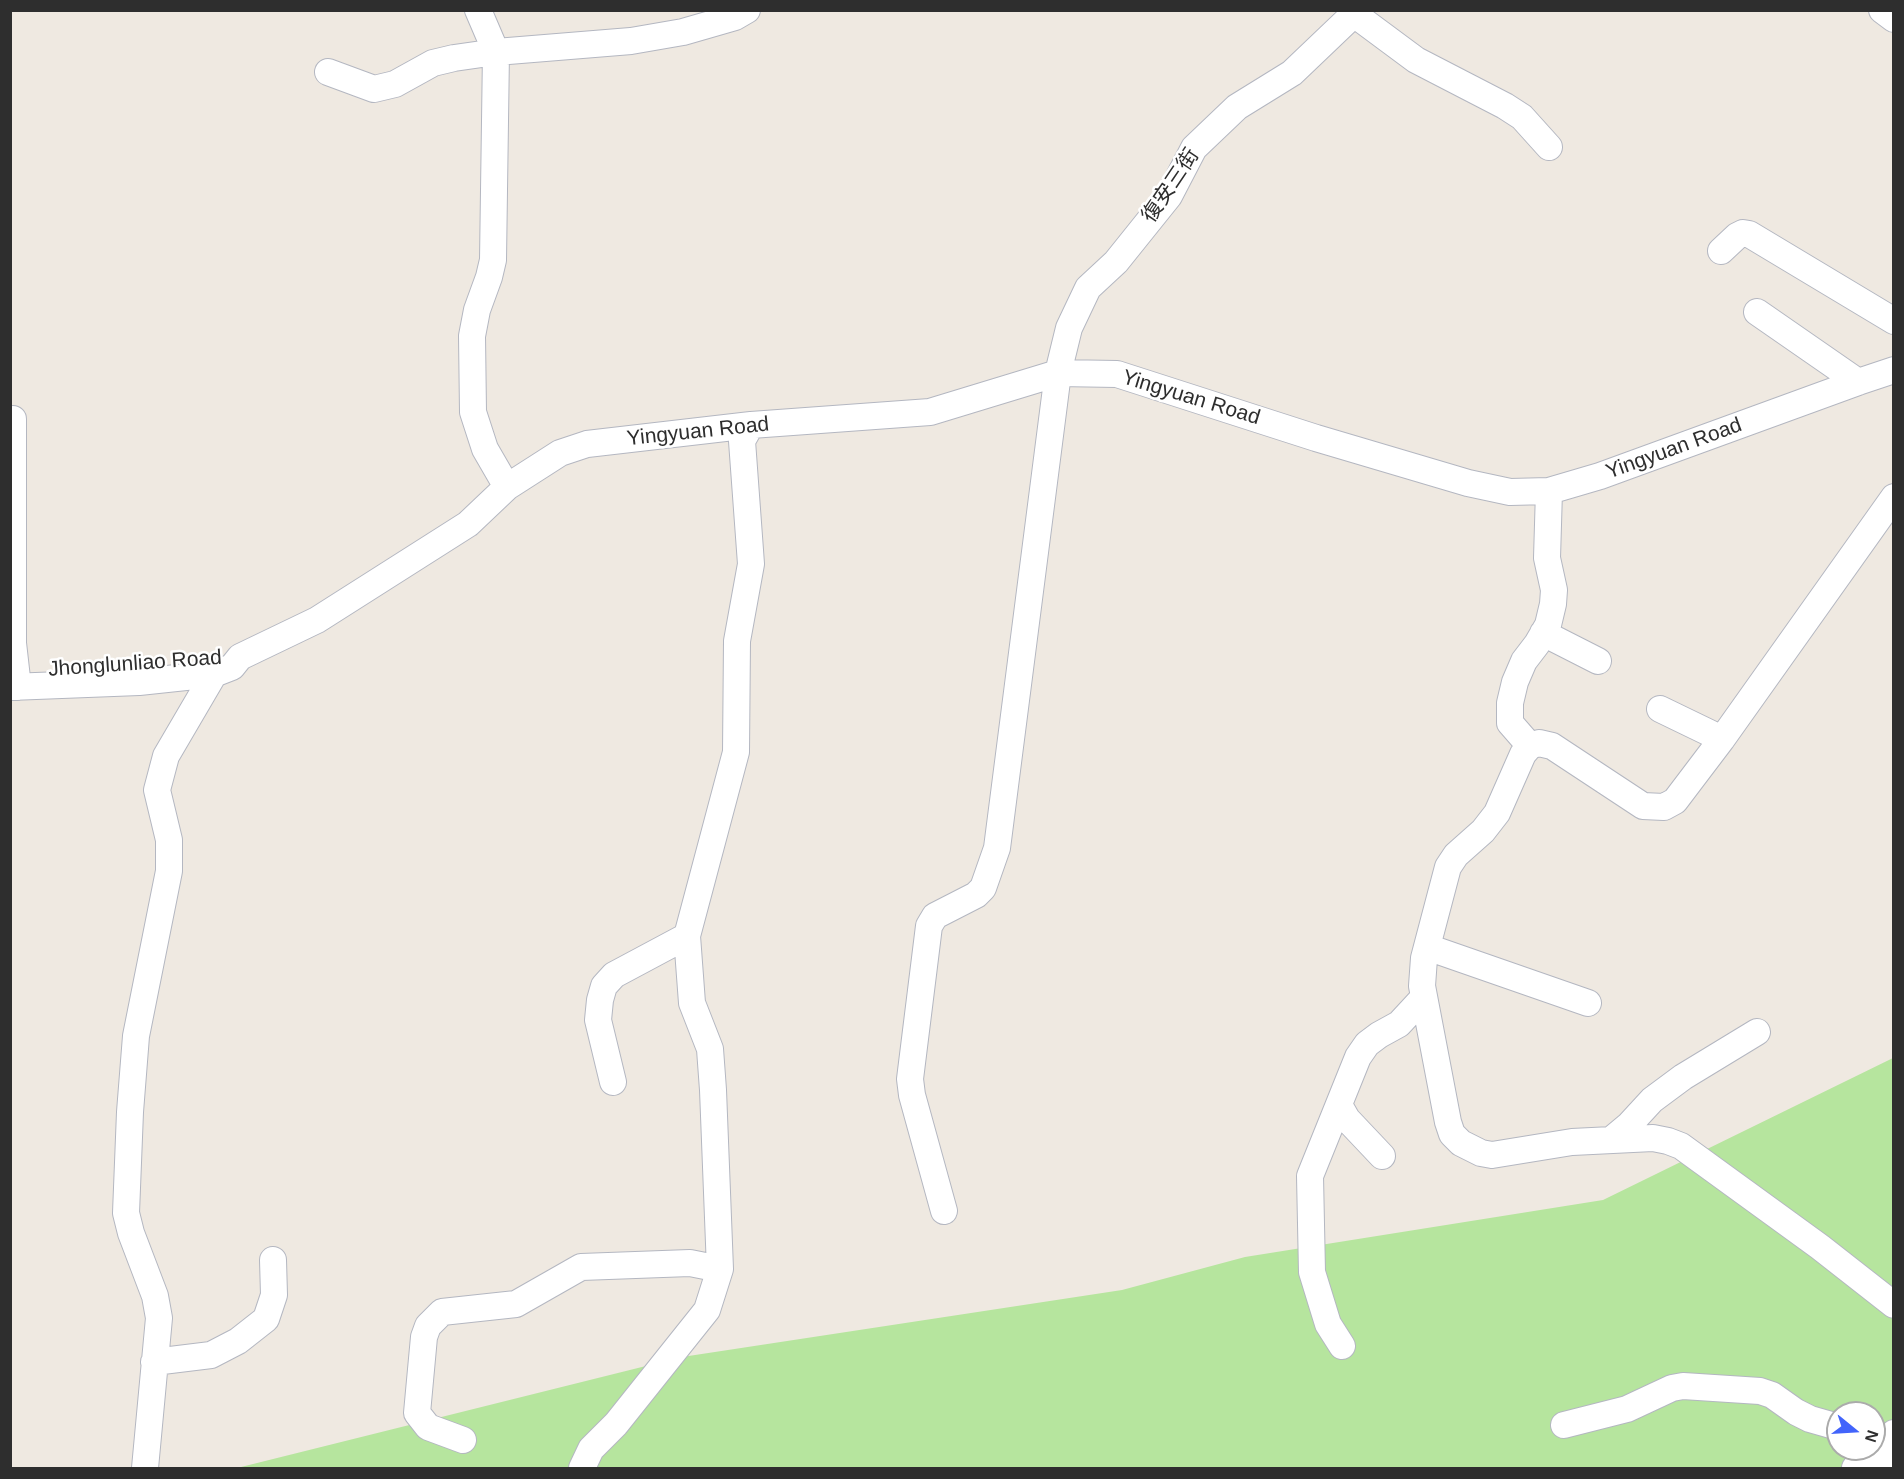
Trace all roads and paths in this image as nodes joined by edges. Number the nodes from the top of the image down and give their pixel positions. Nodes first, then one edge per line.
1 (478, 10) edge
2 (747, 10) edge
3 (1882, 10) edge
4 (1356, 12) edge
5 (1893, 19) edge
6 (496, 52) junction
7 (328, 72) dead end
8 (1550, 147) dead end
9 (1721, 250) dead end
10 (1757, 312) dead end
11 (1893, 321) edge
12 (1893, 370) edge
13 (1058, 373) junction
14 (1858, 382) junction
15 (13, 419) dead end
16 (751, 425) junction
17 (507, 487) junction
18 (1549, 491) junction
19 (1893, 497) edge
20 (1543, 633) junction
21 (12, 642) edge
22 (240, 657) junction
23 (1598, 661) dead end
24 (214, 674) junction
25 (14, 680) edge
26 (1660, 708) dead end
27 (1722, 739) junction
28 (1530, 746) junction
29 (687, 936) junction
30 (1428, 947) junction
31 (1424, 997) junction
32 (1588, 1004) dead end
33 (1757, 1032) dead end
34 (613, 1082) dead end
35 (1339, 1105) junction
36 (1611, 1140) junction
37 (1382, 1156) dead end
38 (944, 1211) dead end
39 (273, 1260) dead end
40 (720, 1269) junction
41 (1893, 1305) edge
42 (1342, 1346) dead end
43 (154, 1362) junction
44 (1826, 1424) edge
45 (1564, 1425) dead end
46 (463, 1440) dead end
47 (145, 1468) edge
48 (582, 1468) edge

1 - 6 street
2 - 6 street
3 - 5 street
4 - 8 street
4 - 13 street, 復安三街
6 - 7 street
6 - 17 street
9 - 11 street
10 - 14 street
12 - 14 street, Yingyuan Road
13 - 16 street, Yingyuan Road
13 - 18 street, Yingyuan Road
13 - 38 street, 復安三街
14 - 18 street, Yingyuan Road
15 - 21 street
16 - 17 street, Yingyuan Road
16 - 29 street
17 - 22 street, Yingyuan Road
18 - 20 street
19 - 27 street
20 - 23 street
20 - 28 street
21 - 25 street
22 - 24 street, Jhonglunliao Road
22 - 25 street, Jhonglunliao Road
24 - 25 street, Jhonglunliao Road
24 - 43 street
26 - 27 street
27 - 28 street
28 - 30 street
29 - 34 street
29 - 40 street
30 - 31 street
30 - 32 street
31 - 35 street
31 - 36 street
33 - 36 street
35 - 37 street
35 - 42 street
36 - 41 street
39 - 43 street
40 - 46 street
40 - 48 street
43 - 47 street
44 - 45 street

